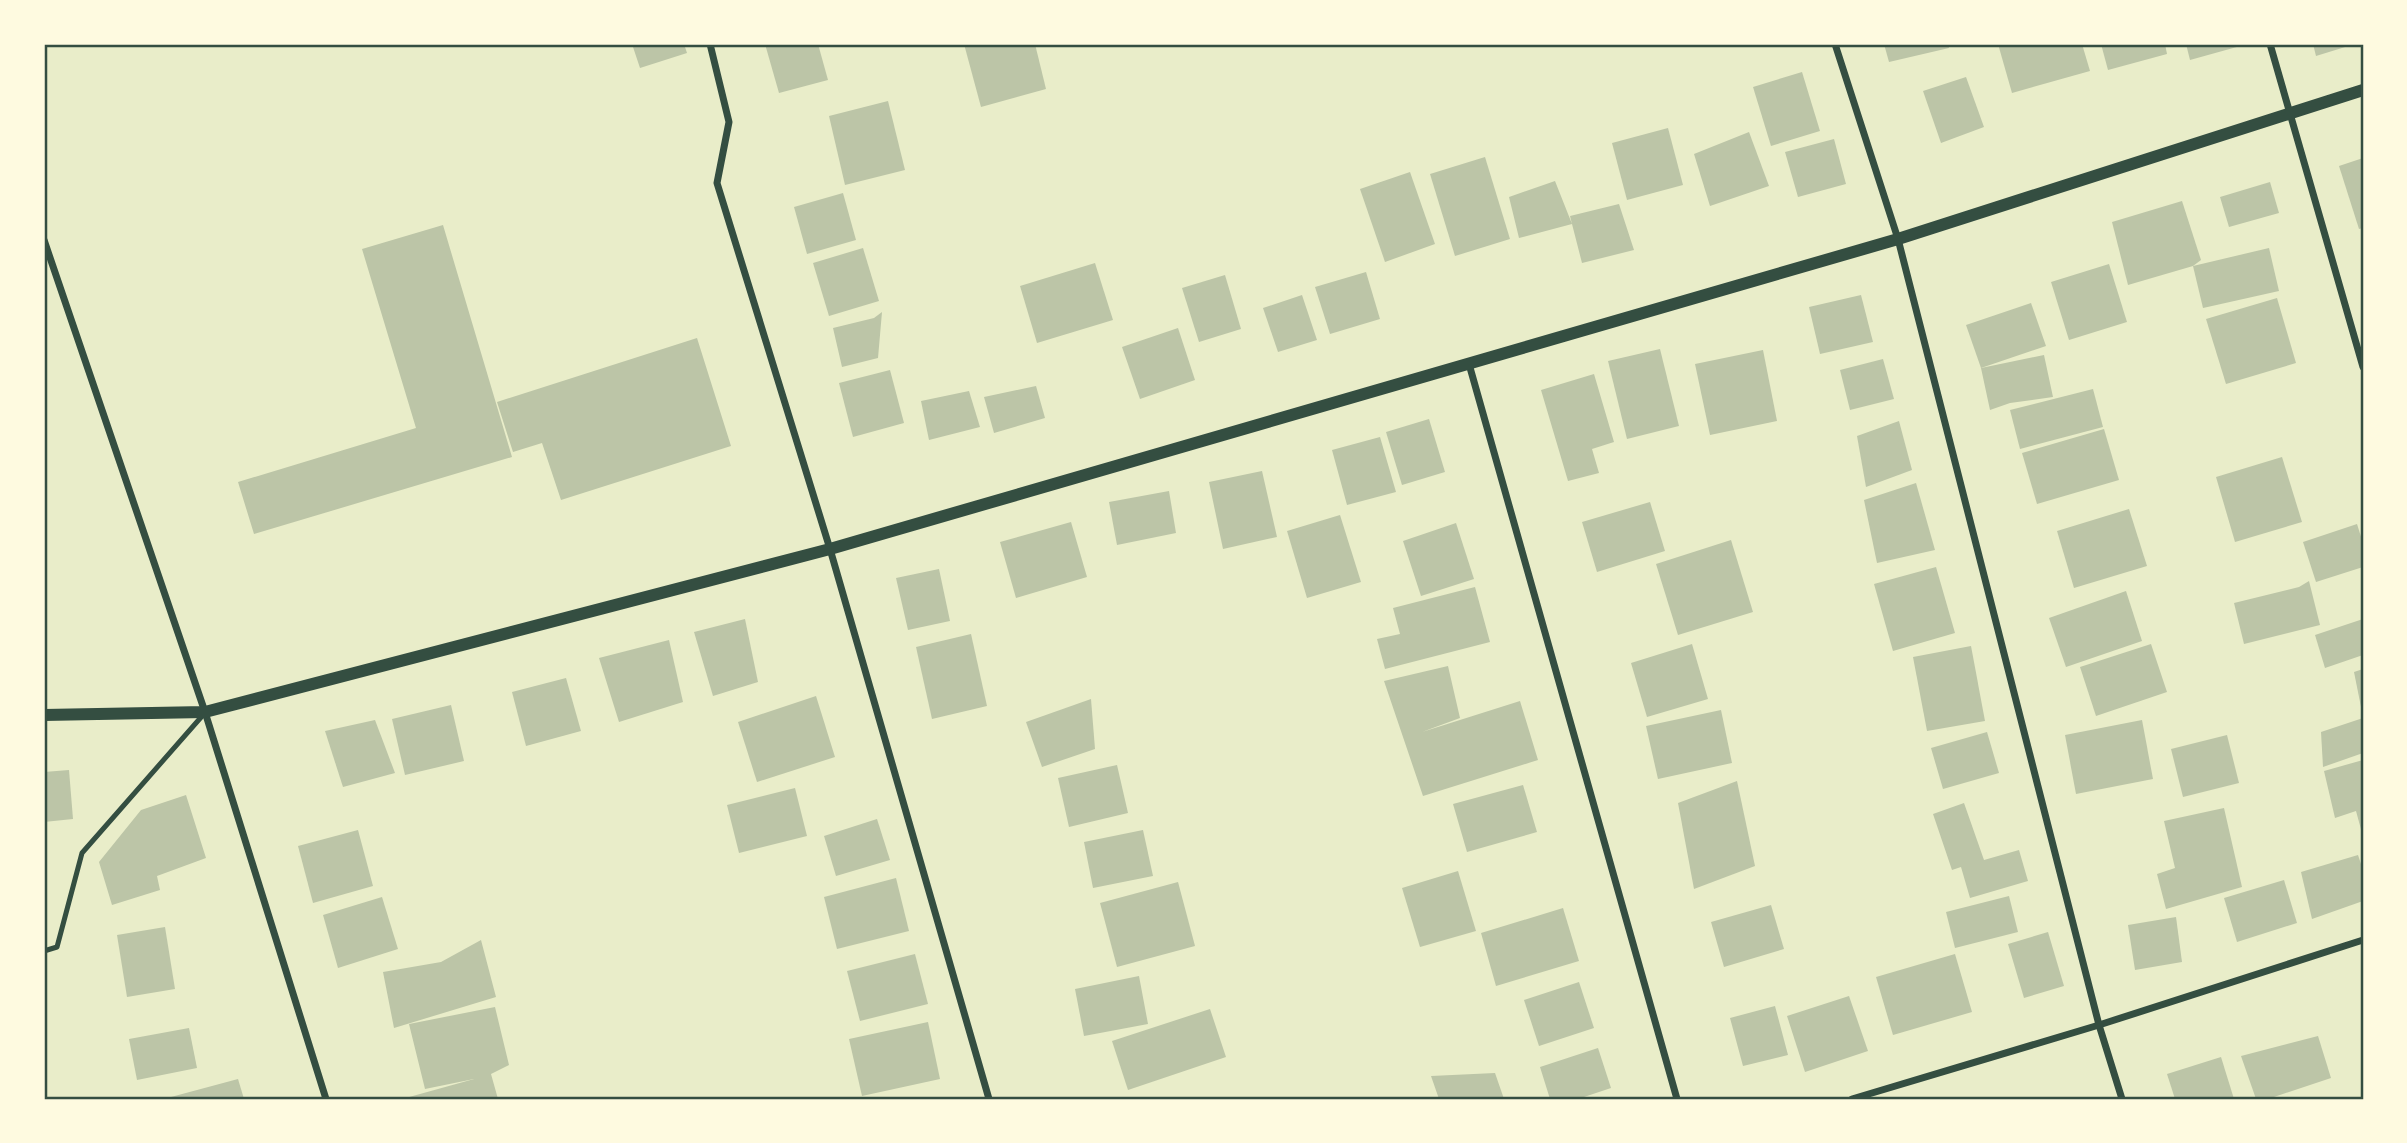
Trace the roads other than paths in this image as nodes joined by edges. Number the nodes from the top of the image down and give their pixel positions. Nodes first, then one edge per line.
1 (710, 44) edge
2 (1835, 44) edge
3 (2270, 44) edge
4 (2363, 90) edge
5 (2291, 113) junction
6 (1898, 239) junction
7 (44, 240) edge
8 (1469, 364) junction
9 (2363, 367) edge
10 (830, 549) junction
11 (205, 712) junction
12 (44, 715) edge
13 (2363, 940) edge
14 (44, 951) edge
15 (2099, 1025) junction
16 (326, 1099) edge
17 (989, 1099) edge
18 (1676, 1099) edge
19 (1852, 1099) edge
20 (2122, 1099) edge

1 - 10 street
2 - 6 street
3 - 5 street
4 - 5 street
5 - 6 street
5 - 9 street
6 - 8 street
6 - 15 street
7 - 11 street
8 - 10 street
8 - 18 street
10 - 11 street
10 - 17 street
11 - 12 street
11 - 14 lane
11 - 16 street
13 - 15 street
15 - 19 street
15 - 20 street

